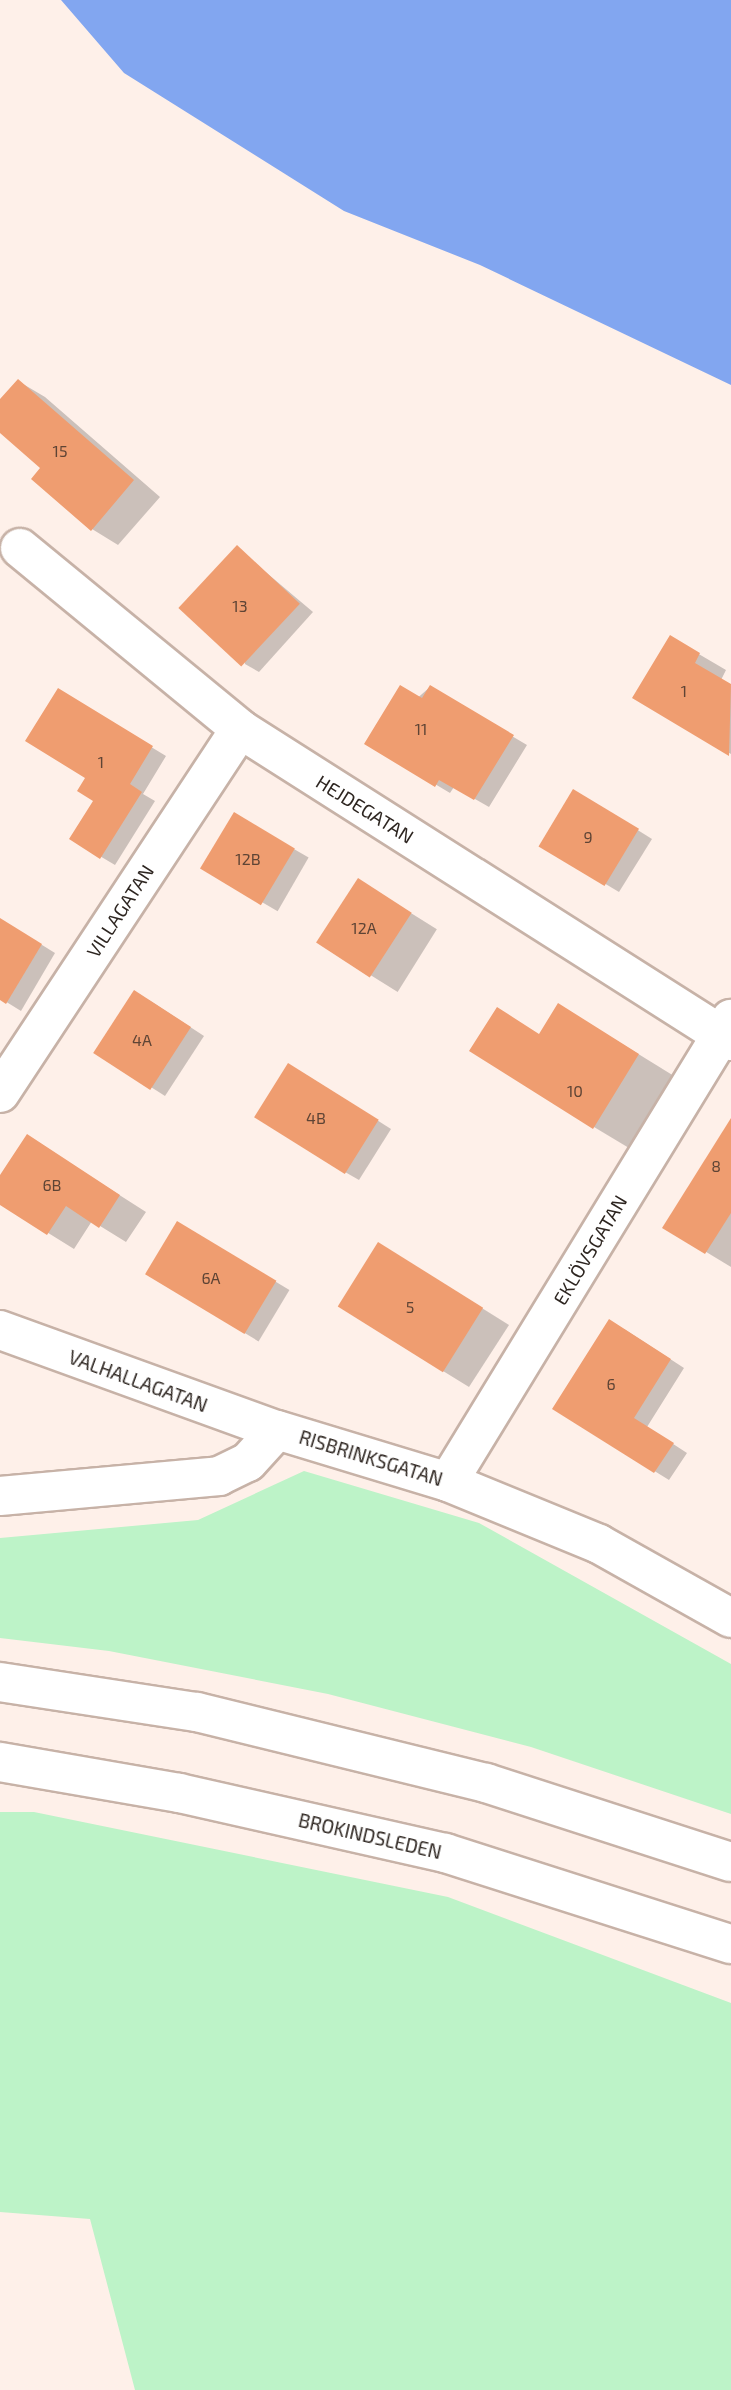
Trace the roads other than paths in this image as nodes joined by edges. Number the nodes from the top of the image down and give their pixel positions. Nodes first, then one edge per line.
1 (20, 548) dead end
2 (240, 729) junction
3 (728, 1032) edge
4 (0, 1093) edge
5 (0, 1330) edge
6 (277, 1430) junction
7 (448, 1482) junction
8 (0, 1496) edge
9 (731, 1618) edge
10 (0, 1682) edge
11 (0, 1762) edge
12 (731, 1862) edge
13 (731, 1944) edge

1 - 2 street, HEJDEGATAN
2 - 3 street, HEJDEGATAN
2 - 4 street, VILLAGATAN
3 - 7 street, EKLÖVSGATAN
5 - 6 street, VALHALLAGATAN
6 - 7 street, RISBRINKSGATAN
6 - 8 street, RISBRINKSGATAN
7 - 9 street, RISBRINKSGATAN
10 - 12 street
11 - 13 street, BROKINDSLEDEN

